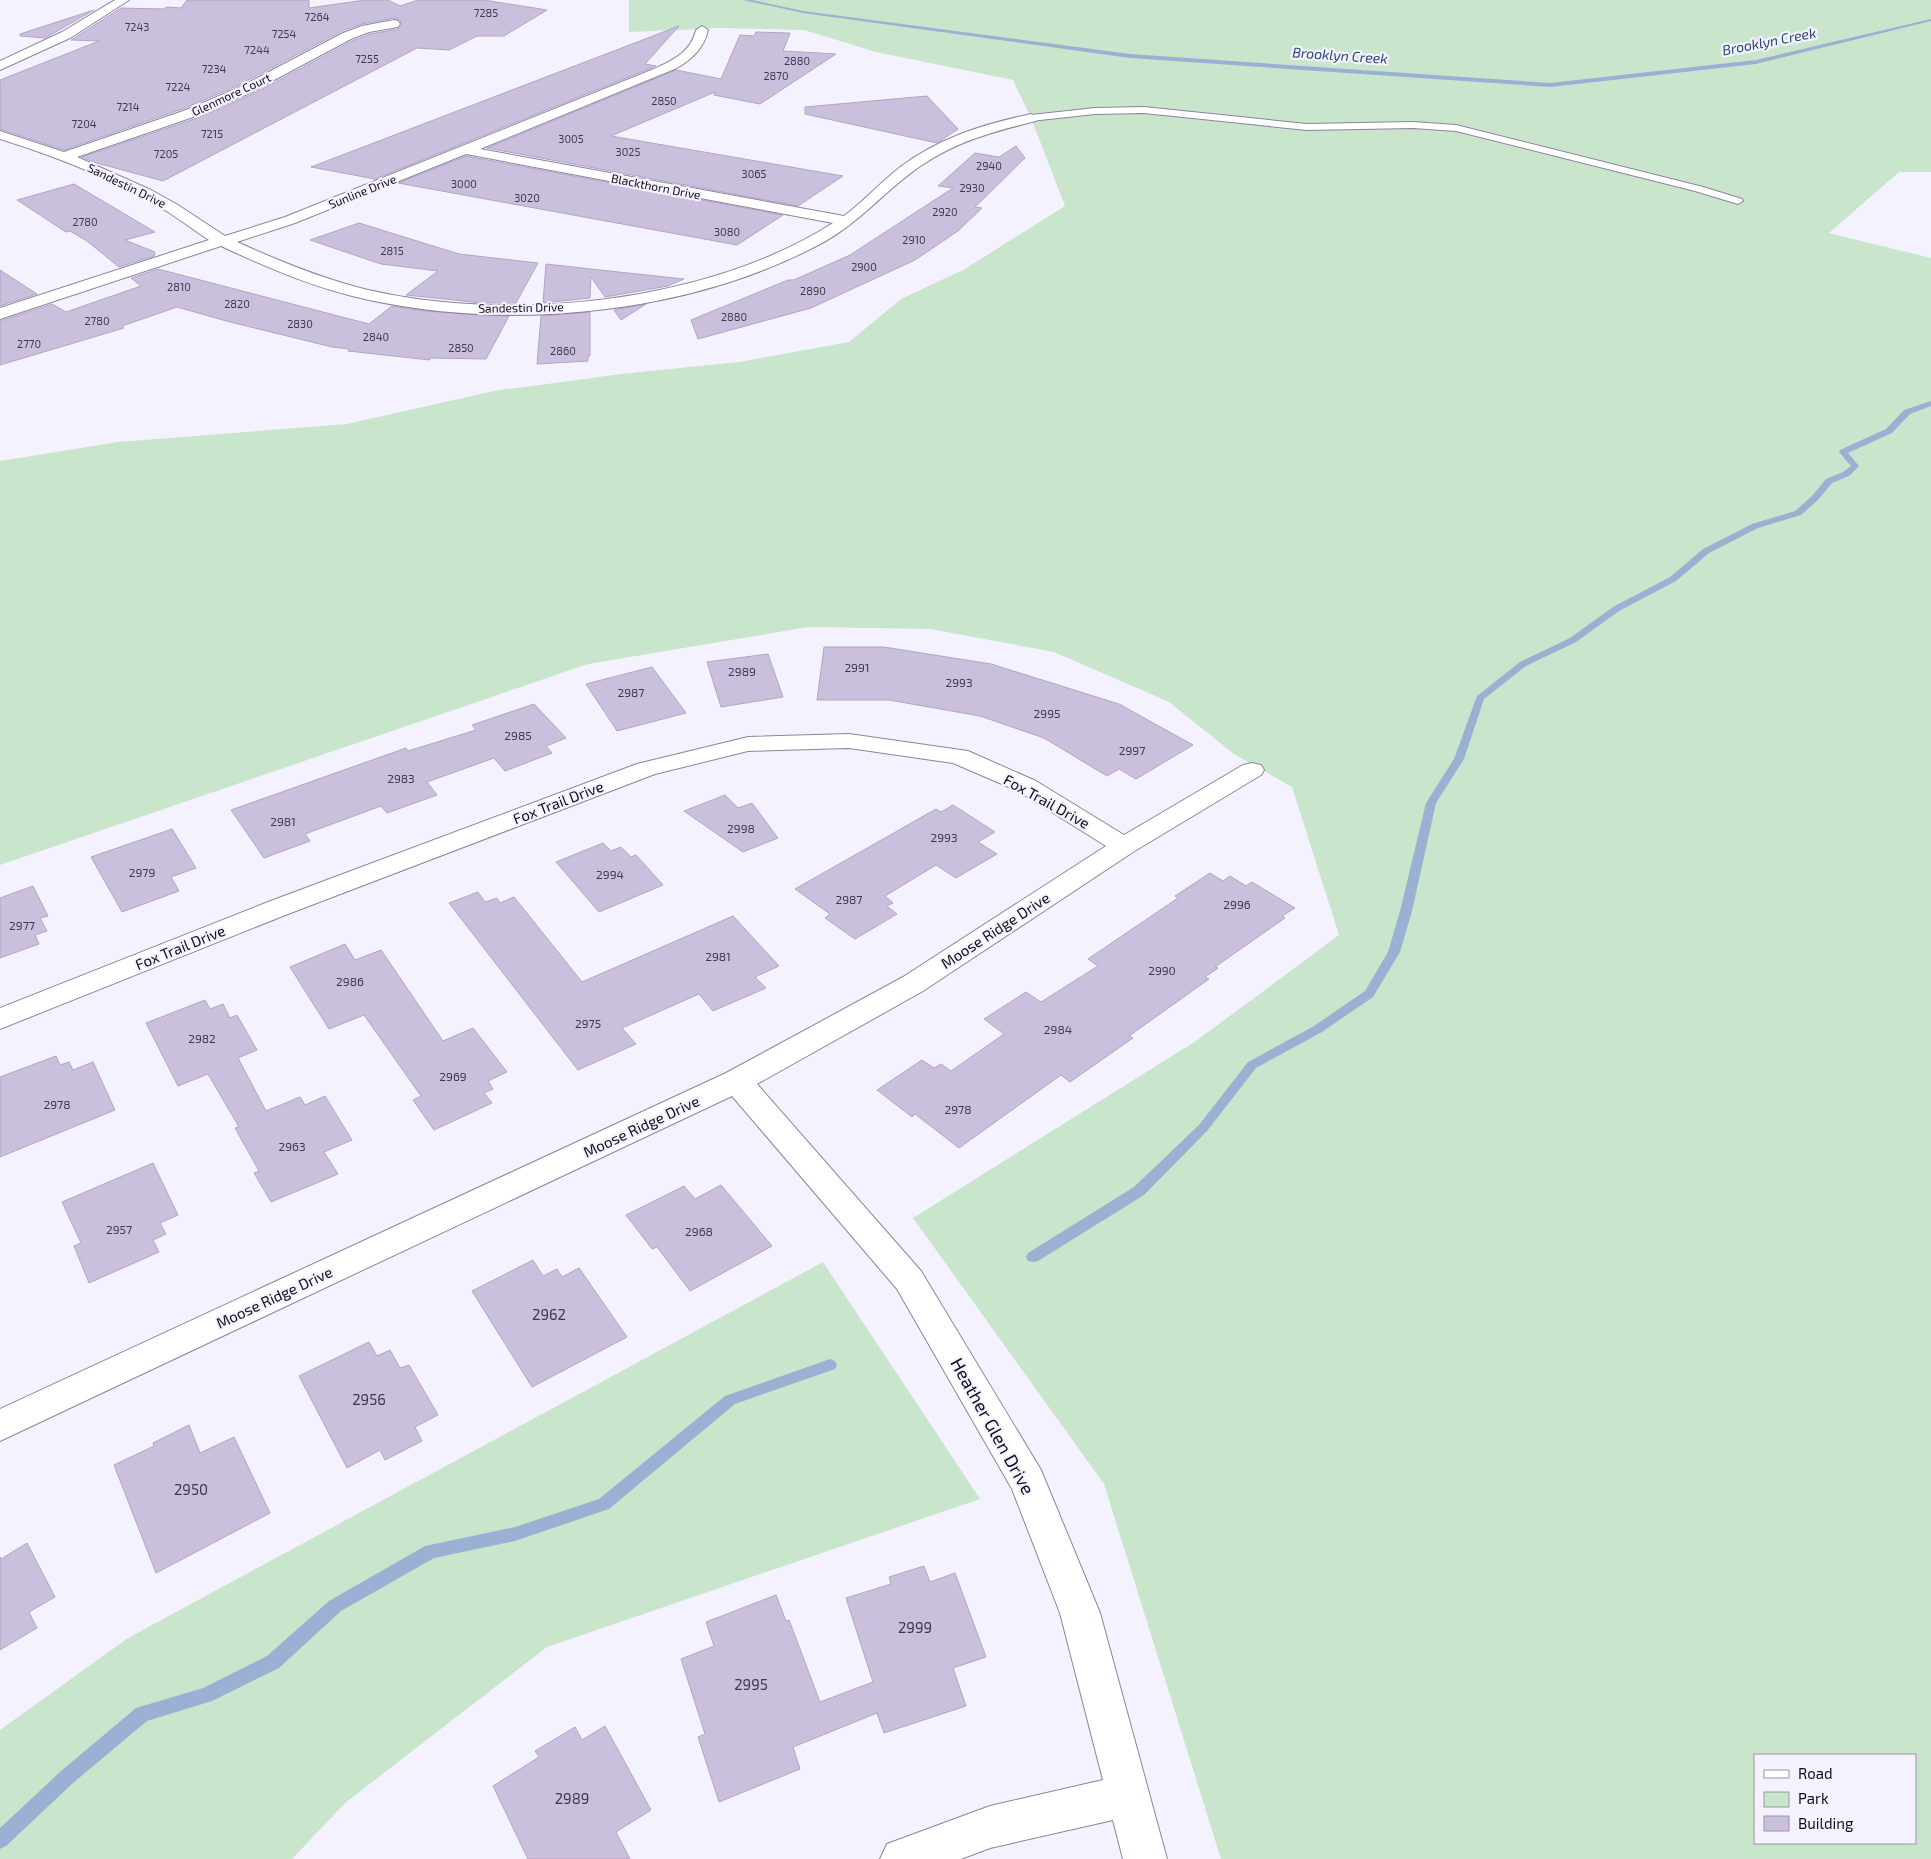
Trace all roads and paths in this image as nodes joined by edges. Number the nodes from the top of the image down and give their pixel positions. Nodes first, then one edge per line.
1 (123, 0) edge
2 (394, 24) dead end
3 (702, 30) dead end
4 (679, 61) junction
5 (695, 63) dead end
6 (0, 66) edge
7 (1031, 118) joint
8 (0, 135) edge
9 (934, 135) dead end
10 (956, 141) junction
11 (465, 150) junction
12 (65, 156) junction
13 (1738, 202) dead end
14 (846, 221) junction
15 (223, 241) junction
16 (0, 314) edge
17 (1252, 770) dead end
18 (1124, 846) junction
19 (0, 1019) edge
20 (738, 1081) junction
21 (0, 1426) edge
22 (1129, 1795) junction
23 (902, 1859) edge
24 (1146, 1859) edge

1 - 6 street
2 - 12 street, Glenmore Court
3 - 4 street, Sunline Drive
4 - 5 street
4 - 11 street, Sunline Drive
7 - 10 street, Sandestin Drive
7 - 13 lane
8 - 12 street, Sandestin Drive
9 - 10 street
10 - 14 street, Sandestin Drive
11 - 14 street, Blackthorn Drive
11 - 15 street, Sunline Drive
12 - 15 street, Sandestin Drive
14 - 15 street, Sandestin Drive
15 - 16 street, Sunline Drive
17 - 18 street, Moose Ridge Drive
18 - 19 street, Fox Trail Drive
18 - 20 street, Moose Ridge Drive
20 - 21 street, Moose Ridge Drive
20 - 22 street, Heather Glen Drive
22 - 23 street
22 - 24 street, Heather Glen Drive

